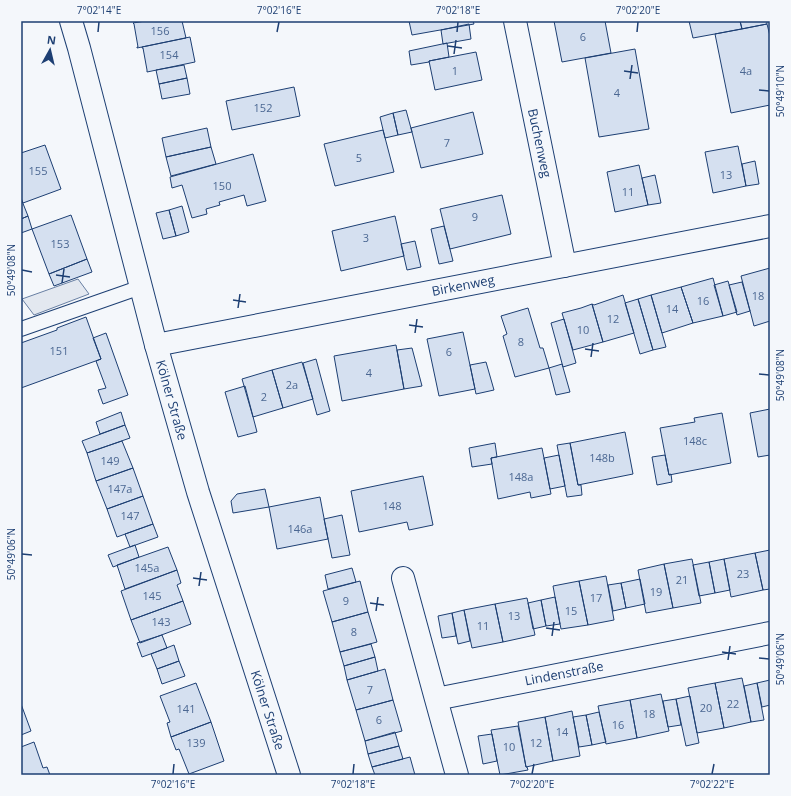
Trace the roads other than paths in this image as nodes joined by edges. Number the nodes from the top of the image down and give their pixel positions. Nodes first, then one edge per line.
1 (71, 21) edge
2 (515, 21) edge
3 (770, 226) edge
4 (565, 266) junction
5 (141, 288) junction
6 (21, 329) edge
7 (156, 345) junction
8 (403, 578) dead end
9 (770, 633) edge
10 (436, 699) junction
11 (289, 775) edge
12 (457, 775) edge

1 - 5 street, Kölner Straße
2 - 4 street, Buchenweg
3 - 4 street, Birkenweg
4 - 7 street, Birkenweg
5 - 6 lane
5 - 7 street, Kölner Straße
7 - 11 street, Kölner Straße
8 - 10 street
9 - 10 street, Lindenstraße
10 - 12 street

